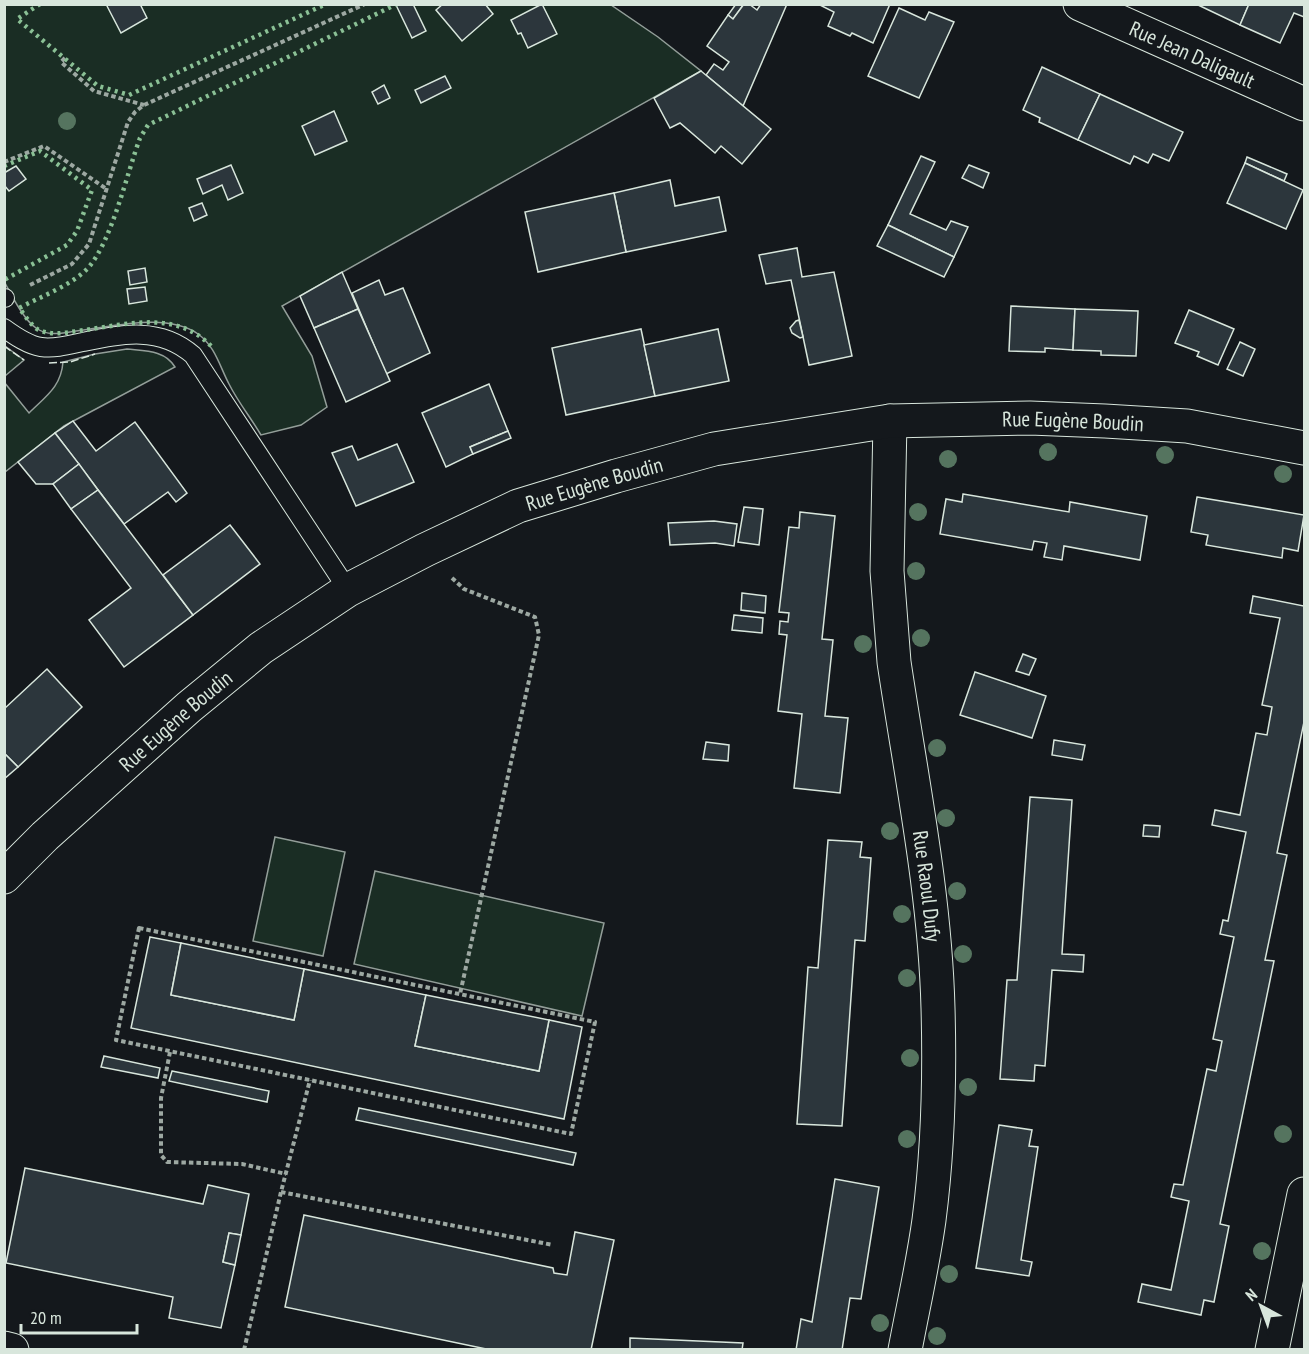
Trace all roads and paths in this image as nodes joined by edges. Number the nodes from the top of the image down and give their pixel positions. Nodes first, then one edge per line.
1 (365, 4) edge
2 (1080, 4) edge
3 (65, 58) dead end
4 (1305, 104) edge
5 (144, 105) junction
6 (4, 162) edge
7 (105, 188) junction
8 (5, 298) edge
9 (4, 328) edge
10 (890, 422) junction
11 (1305, 448) edge
12 (449, 573) dead end
13 (348, 590) junction
14 (4, 877) edge
15 (460, 994) junction
16 (170, 1052) junction
17 (310, 1080) junction
18 (286, 1174) junction
19 (281, 1192) junction
20 (1305, 1194) edge
21 (553, 1245) dead end
22 (4, 1348) edge
23 (12, 1350) edge
24 (244, 1350) edge
25 (904, 1350) edge
26 (1272, 1350) edge

1 - 5 path
2 - 4 street, Rue Jean Daligault
3 - 5 path
5 - 7 path
6 - 7 path
7 - 8 path
9 - 13 lane
10 - 11 street, Rue Eugène Boudin
10 - 13 street, Rue Eugène Boudin
10 - 25 street, Rue Raoul Dufy
12 - 15 path
13 - 14 street, Rue Eugène Boudin
15 - 16 path
15 - 17 path
16 - 17 path
16 - 18 path
17 - 18 path
18 - 19 path
19 - 21 path
19 - 24 path
20 - 26 street
22 - 23 street

